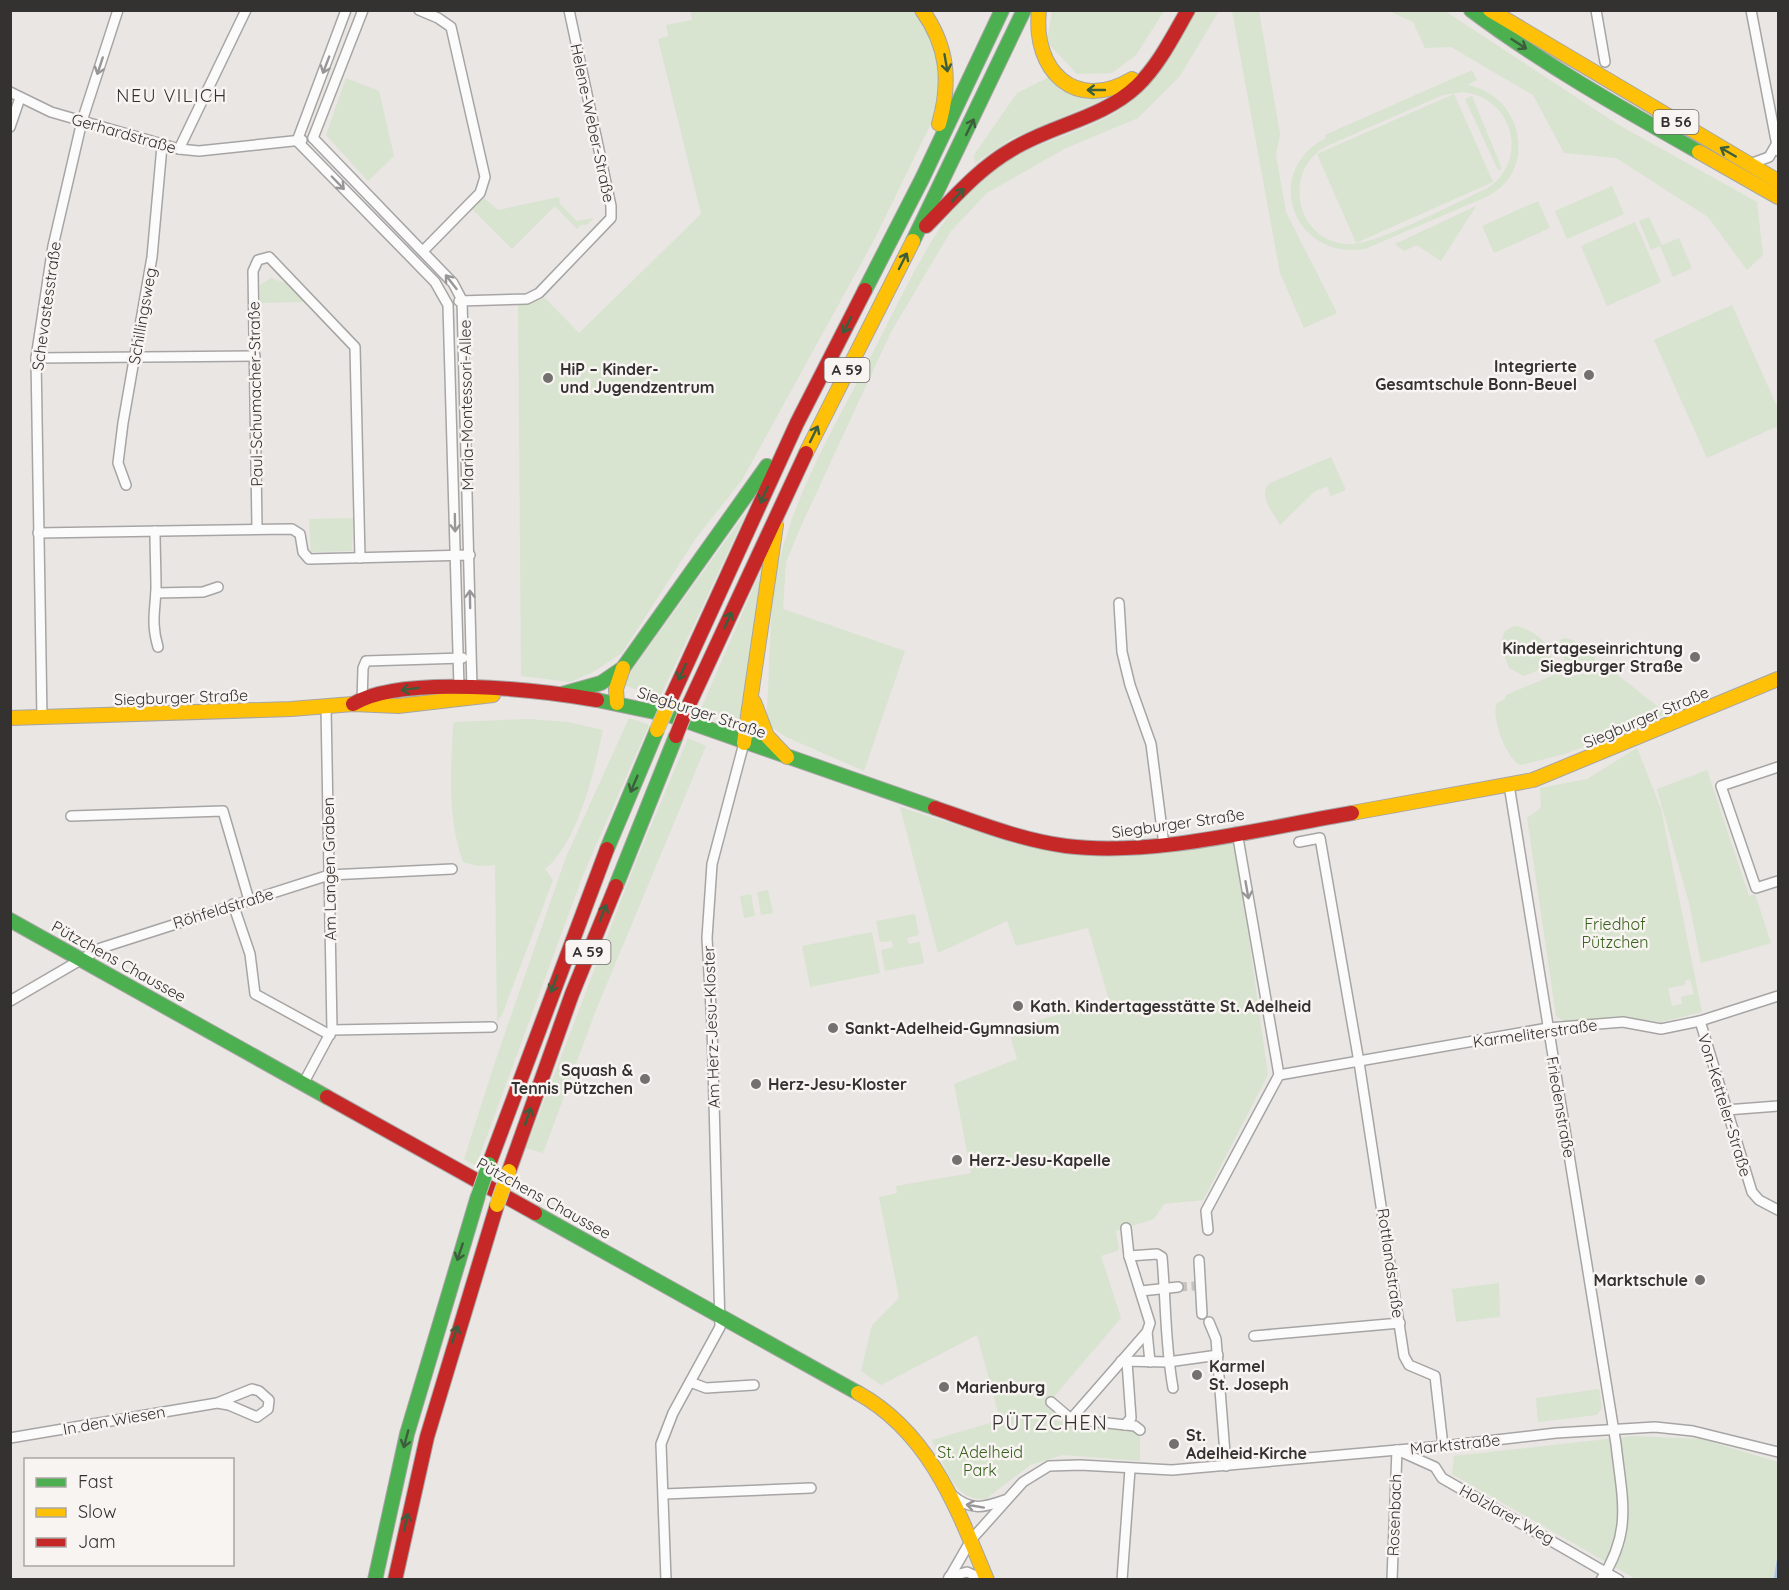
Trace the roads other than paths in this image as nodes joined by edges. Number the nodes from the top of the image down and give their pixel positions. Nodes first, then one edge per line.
1 (118, 10) edge
2 (246, 10) edge
3 (346, 10) edge
4 (363, 10) edge
5 (419, 10) edge
6 (569, 10) edge
7 (922, 10) edge
8 (1002, 10) edge
9 (1024, 10) edge
10 (1039, 10) edge
11 (1177, 10) edge
12 (1188, 10) edge
13 (1471, 10) edge
14 (1490, 10) edge
15 (1596, 10) edge
16 (1751, 10) edge
17 (1605, 62) dead end
18 (10, 92) edge
19 (20, 99) junction
20 (82, 121) junction
21 (10, 127) edge
22 (313, 138) junction
23 (297, 141) junction
24 (162, 146) junction
25 (1778, 147) edge
26 (179, 149) junction
27 (1749, 165) junction
28 (922, 179) junction
29 (1779, 181) edge
30 (1779, 197) edge
31 (916, 236) junction
32 (423, 251) junction
33 (462, 300) junction
34 (448, 305) junction
35 (135, 356) junction
36 (255, 356) junction
37 (36, 358) junction
38 (797, 423) junction
39 (126, 485) dead end
40 (779, 506) junction
41 (257, 528) junction
42 (155, 531) junction
43 (38, 533) junction
44 (456, 555) junction
45 (470, 555) junction
46 (360, 558) junction
47 (218, 587) dead end
48 (156, 593) junction
49 (1119, 603) dead end
50 (158, 647) dead end
51 (458, 658) junction
52 (471, 658) junction
53 (623, 668) junction
54 (1779, 679) edge
55 (464, 692) junction
56 (562, 694) junction
57 (752, 697) junction
58 (359, 703) junction
59 (617, 703) junction
60 (326, 707) junction
61 (10, 718) edge
62 (42, 718) junction
63 (744, 743) junction
64 (788, 757) junction
65 (1779, 767) edge
66 (1509, 784) junction
67 (71, 816) dead end
68 (1237, 832) junction
69 (1299, 842) dead end
70 (1164, 845) junction
71 (452, 870) dead end
72 (329, 875) junction
73 (1779, 881) edge
74 (249, 900) junction
75 (233, 904) junction
76 (10, 920) edge
77 (79, 958) junction
78 (1779, 996) edge
79 (10, 1001) edge
80 (1700, 1021) junction
81 (492, 1028) dead end
82 (1548, 1028) junction
83 (331, 1033) junction
84 (1359, 1062) junction
85 (1279, 1075) junction
86 (303, 1083) junction
87 (1779, 1106) edge
88 (1726, 1110) junction
89 (1779, 1210) edge
90 (1126, 1228) dead end
91 (1208, 1230) dead end
92 (1129, 1256) junction
93 (1202, 1265) dead end
94 (1178, 1287) tunnel mouth
95 (1164, 1288) junction
96 (1142, 1291) junction
97 (1202, 1314) dead end
98 (721, 1316) junction
99 (1209, 1322) dead end
100 (1400, 1323) junction
101 (1147, 1332) junction
102 (1254, 1336) dead end
103 (1218, 1355) junction
104 (1124, 1362) junction
105 (1150, 1362) junction
106 (1168, 1362) junction
107 (690, 1382) junction
108 (754, 1385) dead end
109 (1173, 1388) dead end
110 (1051, 1402) dead end
111 (217, 1403) junction
112 (1071, 1419) junction
113 (1614, 1428) junction
114 (10, 1438) edge
115 (1443, 1446) junction
116 (1397, 1450) junction
117 (1779, 1452) edge
118 (1226, 1466) junction
119 (1130, 1469) junction
120 (811, 1488) dead end
121 (945, 1490) junction
122 (664, 1494) junction
123 (1007, 1499) junction
124 (971, 1540) junction
125 (1603, 1576) edge
126 (948, 1578) edge
127 (375, 1580) edge
128 (395, 1580) edge
129 (666, 1580) edge
130 (986, 1580) edge
131 (1122, 1580) edge
132 (1392, 1580) edge
133 (1619, 1580) edge

1 -> 20 street, Schevastesstraße
2 - 26 street
3 -> 23 street
4 - 22 street
5 - 32 street
6 - 33 street, Helene-Weber-Straße
7 -> 28 main road
8 - 28 main road, A 59
31 -> 9 main road, A 59
11 -> 10 main road
31 -> 12 main road
13 -> 30 main road, B 56
27 -> 14 main road, B 56
15 - 17 street
16 - 25 street
18 - 19 street, Gerhardstraße
19 - 20 street, Gerhardstraße
19 - 21 street
20 - 24 street, Gerhardstraße
20 - 37 street, Schevastesstraße
22 - 23 street, Gerhardstraße
22 - 32 street, Maria-Montessori-Allee
23 - 26 street, Gerhardstraße
23 -> 34 street, Maria-Montessori-Allee
24 - 26 street, Gerhardstraße
24 - 35 street, Schillingsweg
25 - 27 street
27 - 29 main road, B 56
28 -> 38 main road, A 59
40 -> 31 main road, A 59
33 -> 32 street, Maria-Montessori-Allee
33 - 34 street, Helene-Weber-Straße
33 - 45 street, Maria-Montessori-Allee
34 -> 44 street, Maria-Montessori-Allee
35 - 36 street
35 - 37 street
35 - 39 street, Schillingsweg
36 - 41 street, Paul-Schumacher-Straße
36 - 46 street, Paul-Schumacher-Straße
37 - 43 street, Schevastesstraße
38 - 53 main road
38 -> 127 main road, A 59, bridge
40 - 57 main road
128 -> 40 main road, A 59, bridge
41 - 42 street
41 - 46 street
42 - 43 street
42 - 48 street
43 - 62 street, Schevastesstraße
44 - 45 street
44 - 46 street
44 - 51 street, Maria-Montessori-Allee
52 -> 45 street, Maria-Montessori-Allee
47 - 48 street
48 - 50 street
49 - 70 street
51 - 52 street
51 - 55 street, Maria-Montessori-Allee
51 - 58 street
52 - 55 street, Maria-Montessori-Allee
53 - 56 main road
53 - 59 main road
54 - 66 main road, Siegburger Straße
55 - 56 main road, Siegburger Straße
55 - 58 main road, Siegburger Straße
56 - 59 main road, Siegburger Straße
57 - 63 main road
57 - 64 main road
58 - 60 main road, Siegburger Straße
59 - 63 main road, Siegburger Straße
60 - 62 main road, Siegburger Straße
60 - 72 street, Am Langen Graben
61 - 62 main road, Siegburger Straße
63 - 64 main road, Siegburger Straße
63 - 98 street, Am Herz-Jesu-Kloster
64 - 70 main road, Siegburger Straße
65 - 73 street
66 - 68 main road, Siegburger Straße
66 - 82 street, Friedenstraße
67 - 74 street
68 - 70 main road, Siegburger Straße
68 -> 85 street
69 - 84 street
71 - 72 street, Röhfeldstraße
72 - 74 street, Röhfeldstraße
72 - 83 street, Am Langen Graben
74 - 75 street, Röhfeldstraße
75 - 77 street, Röhfeldstraße
75 - 83 street
76 - 77 main road, Pützchens Chaussee
77 - 79 street, Röhfeldstraße
77 - 86 main road, Pützchens Chaussee
78 - 80 street, Karmeliterstraße
80 - 82 street, Karmeliterstraße
80 - 88 street, Von-Ketteler-Straße
81 - 83 street
82 - 84 street, Karmeliterstraße
82 - 113 street, Friedenstraße
83 - 86 street
84 - 85 street, Karmeliterstraße
84 - 100 street, Rottlandstraße
85 - 91 street
86 - 98 main road, Pützchens Chaussee
87 - 88 street
88 - 89 street, Von-Ketteler-Straße
90 - 92 street
92 - 95 street
92 - 96 street
93 - 97 street
94 - 95 street
95 - 96 street
95 - 106 street
96 - 101 street
98 - 107 street
98 - 121 main road, Pützchens Chaussee
99 - 103 street
100 - 102 street
100 - 115 street, Rottlandstraße
101 - 104 street
101 - 105 street
103 - 106 street
103 - 118 street
104 - 105 street
104 - 112 street
104 - 112 street
105 - 106 street
106 - 109 street
107 - 108 street
107 - 122 street
110 - 112 street
111 - 111 street, In den Wiesen
111 - 114 street, In den Wiesen
113 - 115 street, Marktstraße
113 - 117 street, Marktstraße
113 - 125 street, Friedenstraße
115 - 116 street, Marktstraße
116 - 118 street, Marktstraße
116 - 125 street, Holzlarer Weg
116 - 132 street, Rosenbach
118 - 119 street, Marktstraße
119 - 123 street, Marktstraße
119 - 131 street
120 - 122 street
123 -> 121 street
121 - 124 main road, Pützchens Chaussee
122 - 129 street
123 - 124 street, Marktstraße
124 - 126 street, Marktstraße
124 - 130 main road, Pützchens Chaussee
125 - 133 street, Holzlarer Weg
126 - 130 street

